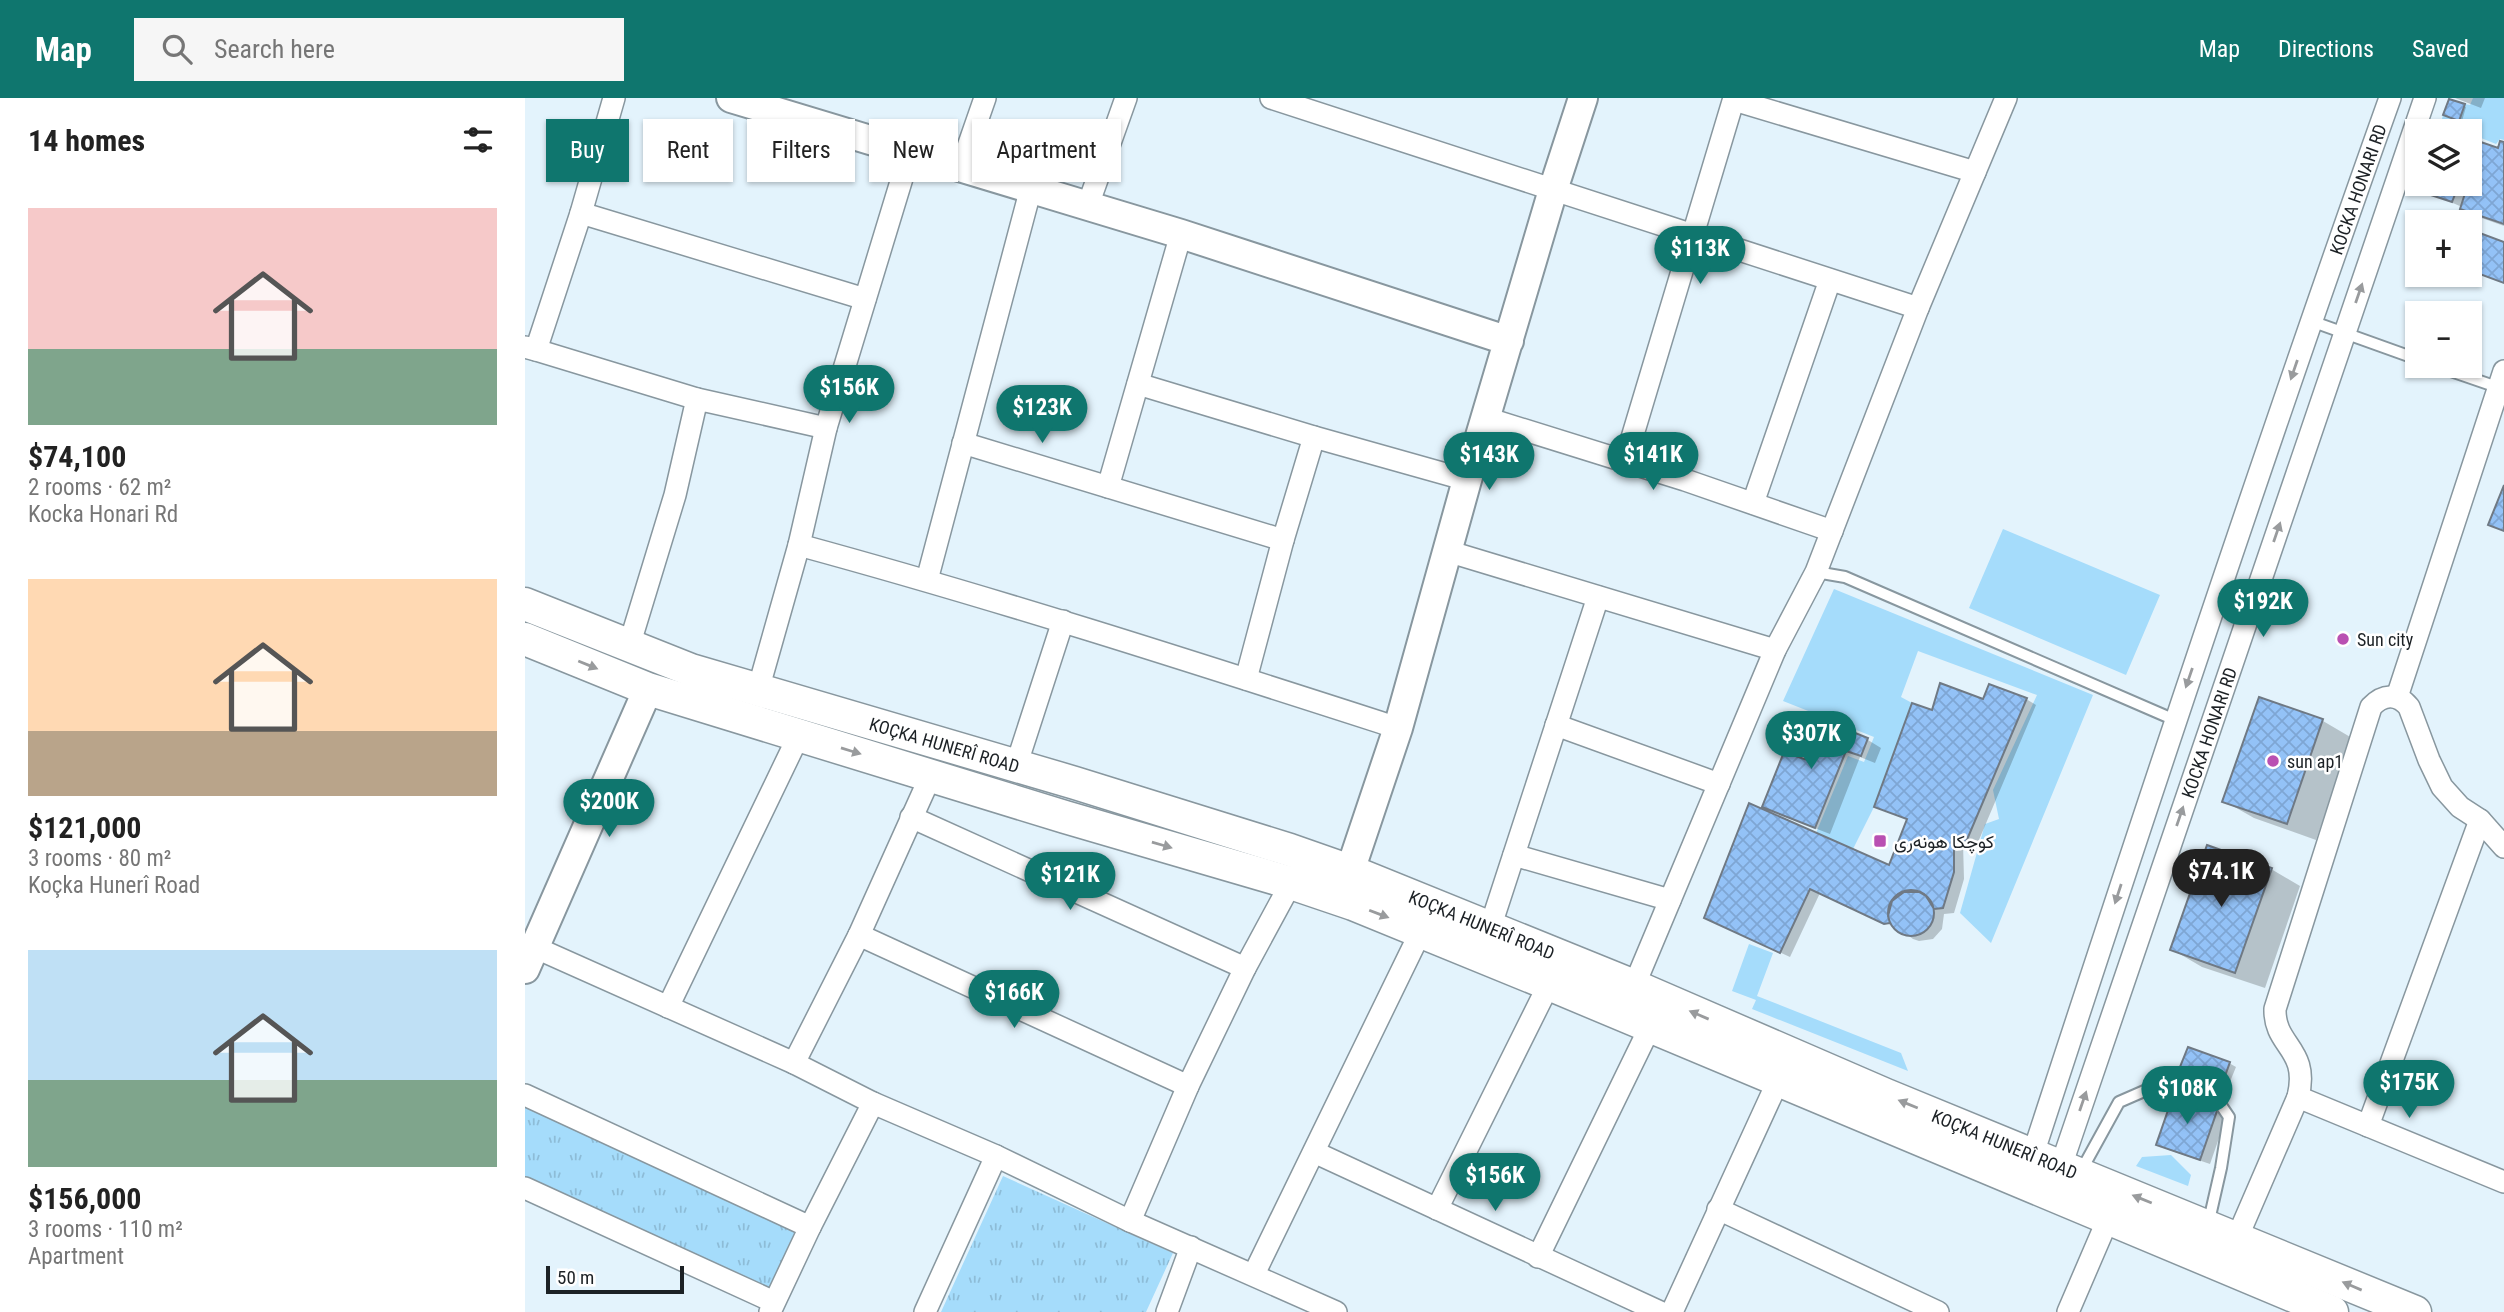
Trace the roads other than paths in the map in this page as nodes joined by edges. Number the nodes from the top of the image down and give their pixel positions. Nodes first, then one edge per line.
1 (614, 98) edge
2 (731, 98) edge
3 (985, 98) edge
4 (1126, 98) edge
5 (1271, 98) edge
6 (1583, 98) edge
7 (2005, 98) edge
8 (2390, 98) edge
9 (2425, 98) edge
10 (1734, 99) edge
11 (869, 140) edge
12 (958, 166) edge
13 (961, 167) junction
14 (1975, 172) junction
15 (901, 182) edge
16 (1031, 188) junction
17 (1553, 190) junction
18 (1089, 205) junction
19 (581, 213) junction
20 (1181, 233) junction
21 (1692, 237) junction
22 (1830, 280) junction
23 (865, 299) junction
24 (1918, 308) junction
25 (2311, 321) junction
26 (2345, 333) junction
27 (1509, 341) junction
28 (530, 349) edge
29 (2405, 355) edge
30 (2482, 378) edge
31 (2502, 383) edge
32 (1138, 384) junction
33 (697, 399) junction
34 (1486, 418) junction
35 (826, 428) junction
36 (1314, 437) junction
37 (963, 443) junction
38 (1625, 461) junction
39 (1467, 480) junction
40 (1108, 487) junction
41 (1752, 503) junction
42 (1832, 531) junction
43 (1283, 540) junction
44 (799, 545) junction
45 (1447, 551) junction
46 (1816, 572) junction
47 (927, 580) junction
48 (1598, 597) junction
49 (525, 604) edge
50 (1063, 621) junction
51 (525, 639) edge
52 (629, 646) junction
53 (1775, 650) junction
54 (1246, 679) junction
55 (648, 689) junction
56 (758, 690) junction
57 (2397, 697) junction
58 (2175, 720) junction
59 (1556, 725) junction
60 (1398, 728) junction
61 (799, 735) junction
62 (1016, 766) junction
63 (931, 775) junction
64 (1075, 783) junction
65 (1719, 783) junction
66 (911, 817) junction
67 (1065, 817) junction
68 (2480, 820) junction
69 (2504, 847) edge
70 (1514, 855) junction
71 (2130, 858) junction
72 (1350, 871) junction
73 (2161, 871) junction
74 (1291, 883) junction
75 (1670, 900) junction
76 (1490, 928) junction
77 (1421, 931) junction
78 (859, 935) junction
79 (530, 958) edge
80 (1245, 968) junction
81 (1549, 984) junction
82 (1634, 986) junction
83 (668, 1007) junction
84 (1650, 1027) junction
85 (794, 1063) junction
86 (1778, 1081) junction
87 (1188, 1086) junction
88 (525, 1095) edge
89 (2298, 1097) junction
90 (873, 1103) junction
91 (2368, 1126) junction
92 (1314, 1152) junction
93 (996, 1156) junction
94 (2058, 1165) junction
95 (2502, 1175) edge
96 (525, 1188) edge
97 (1437, 1209) junction
98 (1718, 1209) junction
99 (2108, 1219) junction
100 (1130, 1221) junction
101 (810, 1227) junction
102 (2223, 1232) junction
103 (1191, 1247) junction
104 (1538, 1257) junction
105 (1254, 1274) junction
106 (772, 1307) edge
107 (925, 1312) edge
108 (1167, 1312) edge
109 (1336, 1312) edge
110 (1660, 1312) edge
111 (1672, 1312) edge
112 (1938, 1312) edge
113 (2068, 1312) edge
114 (2332, 1312) edge
115 (2415, 1312) edge

1 - 19 street
2 - 11 street
3 - 13 street
4 - 18 street
5 - 17 street
6 - 17 street
7 - 14 street
8 - 25 street, KOCKA HONARI RD
26 -> 9 street, KOCKA HONARI RD
10 - 14 street
10 - 21 street
12 - 13 street
13 - 16 street
14 - 24 street
15 - 23 street
16 - 18 street
16 - 37 street
17 - 21 street
17 - 27 street
18 - 20 street
19 - 23 street
19 - 28 street
20 - 27 street
20 - 32 street
21 - 22 street
21 - 38 street
22 - 24 street
22 - 41 street
23 - 35 street
24 - 42 street
25 - 26 lane
25 -> 58 street, KOCKA HONARI RD
26 - 29 lane
73 -> 26 street, KOCKA HONARI RD
27 - 34 street
28 - 33 street
30 - 31 lane
31 - 57 street
32 - 36 street
32 - 40 street
33 - 35 street
33 - 52 street
34 - 38 street
34 - 39 street
35 - 44 street
36 - 39 street
36 - 43 street
37 - 40 street
37 - 47 street
38 - 41 street
39 - 45 street
40 - 43 street
41 - 42 street
42 - 46 street
43 - 54 street
44 - 47 street
44 - 56 street
45 - 48 street
45 - 60 street
46 - 53 street
46 - 58 lane
47 - 50 street
48 - 53 street
48 - 59 street
49 - 52 main road, KOÇKA HUNERÎ ROAD
50 - 54 street
50 - 62 street
51 -> 55 main road
52 - 56 main road, KOÇKA HUNERÎ ROAD
53 - 65 street
54 - 60 street
55 - 61 main road
55 - 79 street
56 - 62 main road, KOÇKA HUNERÎ ROAD
57 - 68 street
57 - 89 street
58 - 71 street, KOCKA HONARI RD
59 - 65 street
59 - 70 street
60 - 72 street
61 -> 63 main road
61 - 83 street
62 - 64 main road, KOÇKA HUNERÎ ROAD
63 - 66 street
63 - 67 main road
64 - 67 main road
64 - 72 main road, KOÇKA HUNERÎ ROAD
65 - 75 street
66 - 78 street
66 - 80 street
67 -> 74 main road
68 - 69 street
68 - 91 street
70 - 75 street
70 - 76 street
71 - 73 street
71 -> 94 street, KOCKA HONARI RD
72 - 76 main road, KOÇKA HUNERÎ ROAD
94 -> 73 street, KOCKA HONARI RD
74 -> 77 main road
74 - 80 street
75 - 82 street
76 - 82 main road, KOÇKA HUNERÎ ROAD
77 - 81 main road
77 - 92 street
78 - 85 street
78 - 87 street
79 - 83 street
80 - 87 street
81 - 84 main road
81 - 97 street
94 -> 82 main road, KOÇKA HUNERÎ ROAD
83 - 85 street
84 - 86 main road
84 - 104 street
85 - 90 street
86 - 98 street
86 - 99 main road
87 - 100 street
88 - 101 street
89 - 91 street
89 - 102 street
90 - 93 street
90 - 101 street
91 - 95 street
92 - 97 street
92 - 105 street
93 - 100 street
93 - 107 street
102 -> 94 main road, KOÇKA HUNERÎ ROAD
94 - 102 lane
96 - 106 street
97 - 104 street
98 - 111 street
98 - 112 street
99 - 113 street
99 - 114 main road
100 - 103 street
101 - 106 street
115 -> 102 main road, KOÇKA HUNERÎ ROAD
103 - 105 street
103 - 108 street
104 - 110 street
105 - 109 street

